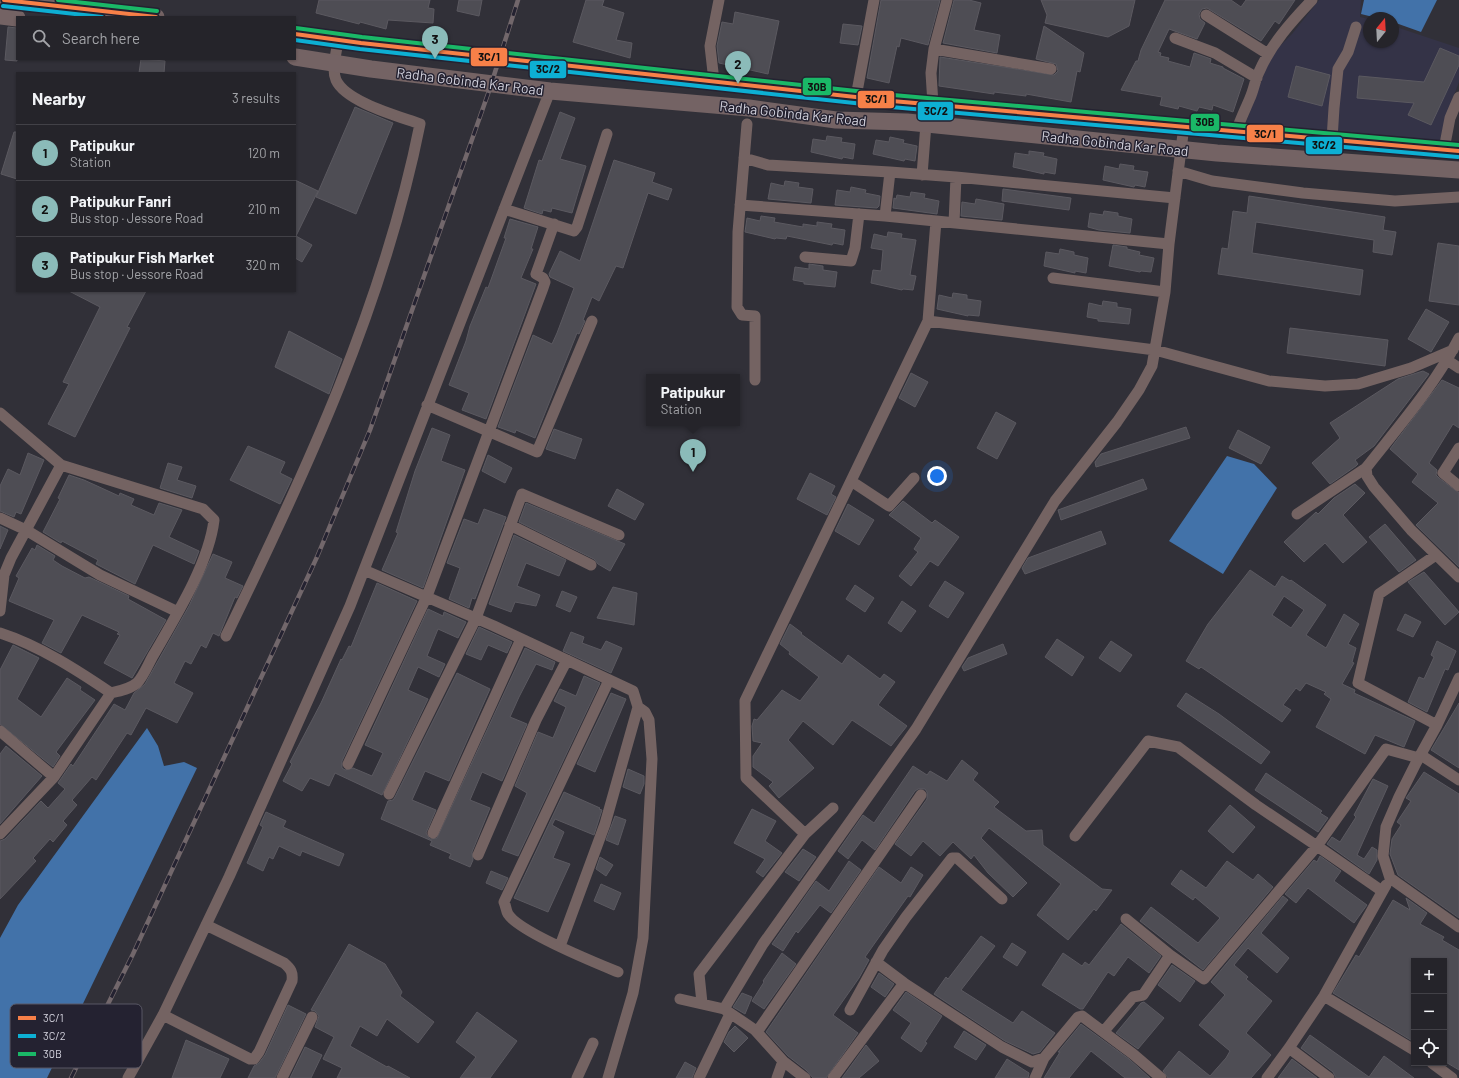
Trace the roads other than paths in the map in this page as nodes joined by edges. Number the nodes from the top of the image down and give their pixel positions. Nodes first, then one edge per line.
1 (4, 0) edge
2 (719, 0) edge
3 (874, 0) edge
4 (948, 0) edge
5 (1308, 1) edge
6 (96, 5) edge
7 (1206, 15) dead end
8 (0, 16) edge
9 (151, 16) edge
10 (16, 18) edge
11 (1356, 27) dead end
12 (296, 34) edge
13 (1175, 38) dead end
14 (338, 40) junction
15 (934, 49) junction
16 (1268, 54) junction
17 (296, 57) edge
18 (335, 63) junction
19 (1051, 69) dead end
20 (1257, 78) junction
21 (714, 81) junction
22 (550, 91) junction
23 (856, 97) junction
24 (1459, 97) edge
25 (911, 102) junction
26 (933, 104) junction
27 (918, 123) junction
28 (747, 124) dead end
29 (1184, 126) junction
30 (1236, 132) junction
31 (608, 134) dead end
32 (1332, 139) junction
33 (1180, 149) junction
34 (1451, 150) edge
35 (744, 158) junction
36 (1459, 170) edge
37 (1178, 171) junction
38 (890, 172) junction
39 (922, 175) junction
40 (956, 177) junction
41 (1459, 197) edge
42 (1175, 198) junction
43 (740, 205) junction
44 (504, 209) junction
45 (859, 214) junction
46 (885, 216) junction
47 (936, 221) junction
48 (954, 223) junction
49 (554, 224) junction
50 (1169, 244) junction
51 (805, 257) dead end
52 (1053, 278) dead end
53 (1165, 292) junction
54 (592, 320) dead end
55 (928, 321) junction
56 (1459, 338) edge
57 (1155, 350) junction
58 (1453, 350) junction
59 (1447, 360) junction
60 (1459, 368) edge
61 (755, 380) dead end
62 (427, 405) junction
63 (0, 413) edge
64 (489, 431) junction
65 (1459, 448) edge
66 (60, 465) junction
67 (1366, 468) junction
68 (914, 478) dead end
69 (851, 481) junction
70 (1459, 486) edge
71 (1297, 514) dead end
72 (0, 518) edge
73 (510, 525) junction
74 (26, 530) junction
75 (619, 535) dead end
76 (1436, 555) junction
77 (591, 565) dead end
78 (364, 570) junction
79 (1459, 577) edge
80 (427, 596) junction
81 (0, 611) edge
82 (178, 612) junction
83 (476, 618) junction
84 (0, 633) edge
85 (226, 636) dead end
86 (521, 639) junction
87 (567, 660) junction
88 (1459, 678) edge
89 (608, 680) junction
90 (112, 693) junction
91 (638, 707) junction
92 (1437, 725) junction
93 (0, 731) edge
94 (1420, 756) junction
95 (348, 764) dead end
96 (54, 777) junction
97 (1459, 780) edge
98 (389, 794) dead end
99 (921, 795) dead end
100 (833, 808) dead end
101 (433, 833) dead end
102 (0, 834) edge
103 (805, 834) junction
104 (1075, 836) dead end
105 (1317, 846) junction
106 (478, 855) dead end
107 (1390, 878) junction
108 (1382, 891) junction
109 (1002, 899) dead end
110 (1126, 919) dead end
111 (206, 925) junction
112 (1459, 927) edge
113 (560, 946) junction
114 (1170, 954) junction
115 (876, 962) junction
116 (618, 972) dead end
117 (904, 983) junction
118 (1324, 996) junction
119 (680, 999) dead end
120 (702, 1003) junction
121 (850, 1010) dead end
122 (727, 1012) junction
123 (162, 1015) junction
124 (312, 1017) dead end
125 (1104, 1031) junction
126 (757, 1032) junction
127 (593, 1043) dead end
128 (1289, 1048) junction
129 (1411, 1048) edge
130 (142, 1053) edge
131 (1044, 1058) junction
132 (783, 1061) junction
133 (1436, 1066) edge
134 (134, 1068) edge
135 (129, 1078) edge
136 (282, 1078) edge
137 (577, 1078) edge
138 (608, 1078) edge
139 (699, 1078) edge
140 (777, 1078) edge
141 (805, 1078) edge
142 (833, 1078) edge
143 (1035, 1078) edge
144 (1161, 1078) edge
145 (1267, 1078) edge
146 (1329, 1078) edge
147 (1452, 1078) edge

1 - 6 main road
2 - 21 street
3 - 23 street
4 - 15 street
5 - 16 street
6 - 9 main road
7 - 16 street
8 - 10 main road
11 - 32 street
12 - 14 main road
13 - 20 street
14 - 18 street
14 - 21 main road
15 - 19 street
15 - 26 street
16 - 20 street
17 - 18 main road, Radha Gobinda Kar Road
18 - 22 main road, Radha Gobinda Kar Road
18 - 85 street
20 - 30 street
21 - 23 main road
22 - 27 main road, Radha Gobinda Kar Road
22 - 44 street
23 - 25 main road
24 - 34 street
25 - 26 main road
25 - 27 main road
26 - 29 main road
27 - 33 main road, Radha Gobinda Kar Road
27 - 39 street
28 - 35 street
29 - 30 main road
29 - 33 street
30 - 32 main road
31 - 49 street
32 - 34 main road
33 - 36 main road, Radha Gobinda Kar Road
33 - 37 street
35 - 38 street
35 - 43 street
37 - 41 street
37 - 42 street
38 - 39 street
38 - 46 street
39 - 40 street
40 - 42 street
40 - 48 street
42 - 50 street
43 - 45 street
43 - 61 street
44 - 49 street
44 - 62 street
45 - 46 street
45 - 51 street
46 - 47 street
47 - 48 street
47 - 55 street
48 - 50 street
49 - 64 street
50 - 53 street
52 - 53 street
53 - 57 street
54 - 64 street
55 - 57 street
55 - 69 street
56 - 58 street
57 - 58 street
57 - 122 street
58 - 59 street
59 - 60 street
59 - 67 street
62 - 64 street
62 - 78 street
63 - 66 street
64 - 80 street
65 - 70 street
66 - 74 street
66 - 82 street
67 - 71 street
67 - 76 street
68 - 69 street
69 - 103 street
72 - 74 street
73 - 75 street
73 - 77 street
73 - 83 street
74 - 81 street
74 - 82 street
76 - 79 street
76 - 92 street
78 - 80 street
78 - 111 street
80 - 83 street
80 - 95 street
82 - 90 street
83 - 86 street
83 - 98 street
84 - 90 street
86 - 87 street
86 - 101 street
87 - 89 street
87 - 106 street
88 - 92 street
89 - 91 street
89 - 113 street
90 - 96 street
91 - 113 street
91 - 138 street
92 - 94 street
93 - 96 street
94 - 97 street
94 - 105 street
94 - 107 street
96 - 102 street
99 - 126 street
100 - 103 street
103 - 120 street
104 - 105 street
105 - 108 street
105 - 114 street
107 - 108 street
107 - 112 street
108 - 118 street
109 - 115 street
110 - 114 street
111 - 123 street
111 - 123 street
113 - 116 street
114 - 125 street
115 - 117 street
115 - 121 street
117 - 131 street
117 - 142 street
118 - 128 street
118 - 129 street
119 - 120 street
120 - 122 street
122 - 126 street
122 - 139 street
123 - 130 street
124 - 136 street
125 - 131 street
125 - 144 street
126 - 132 street
127 - 137 street
128 - 145 street
128 - 146 street
131 - 143 street
132 - 140 street
132 - 141 street
133 - 147 street
134 - 135 street

